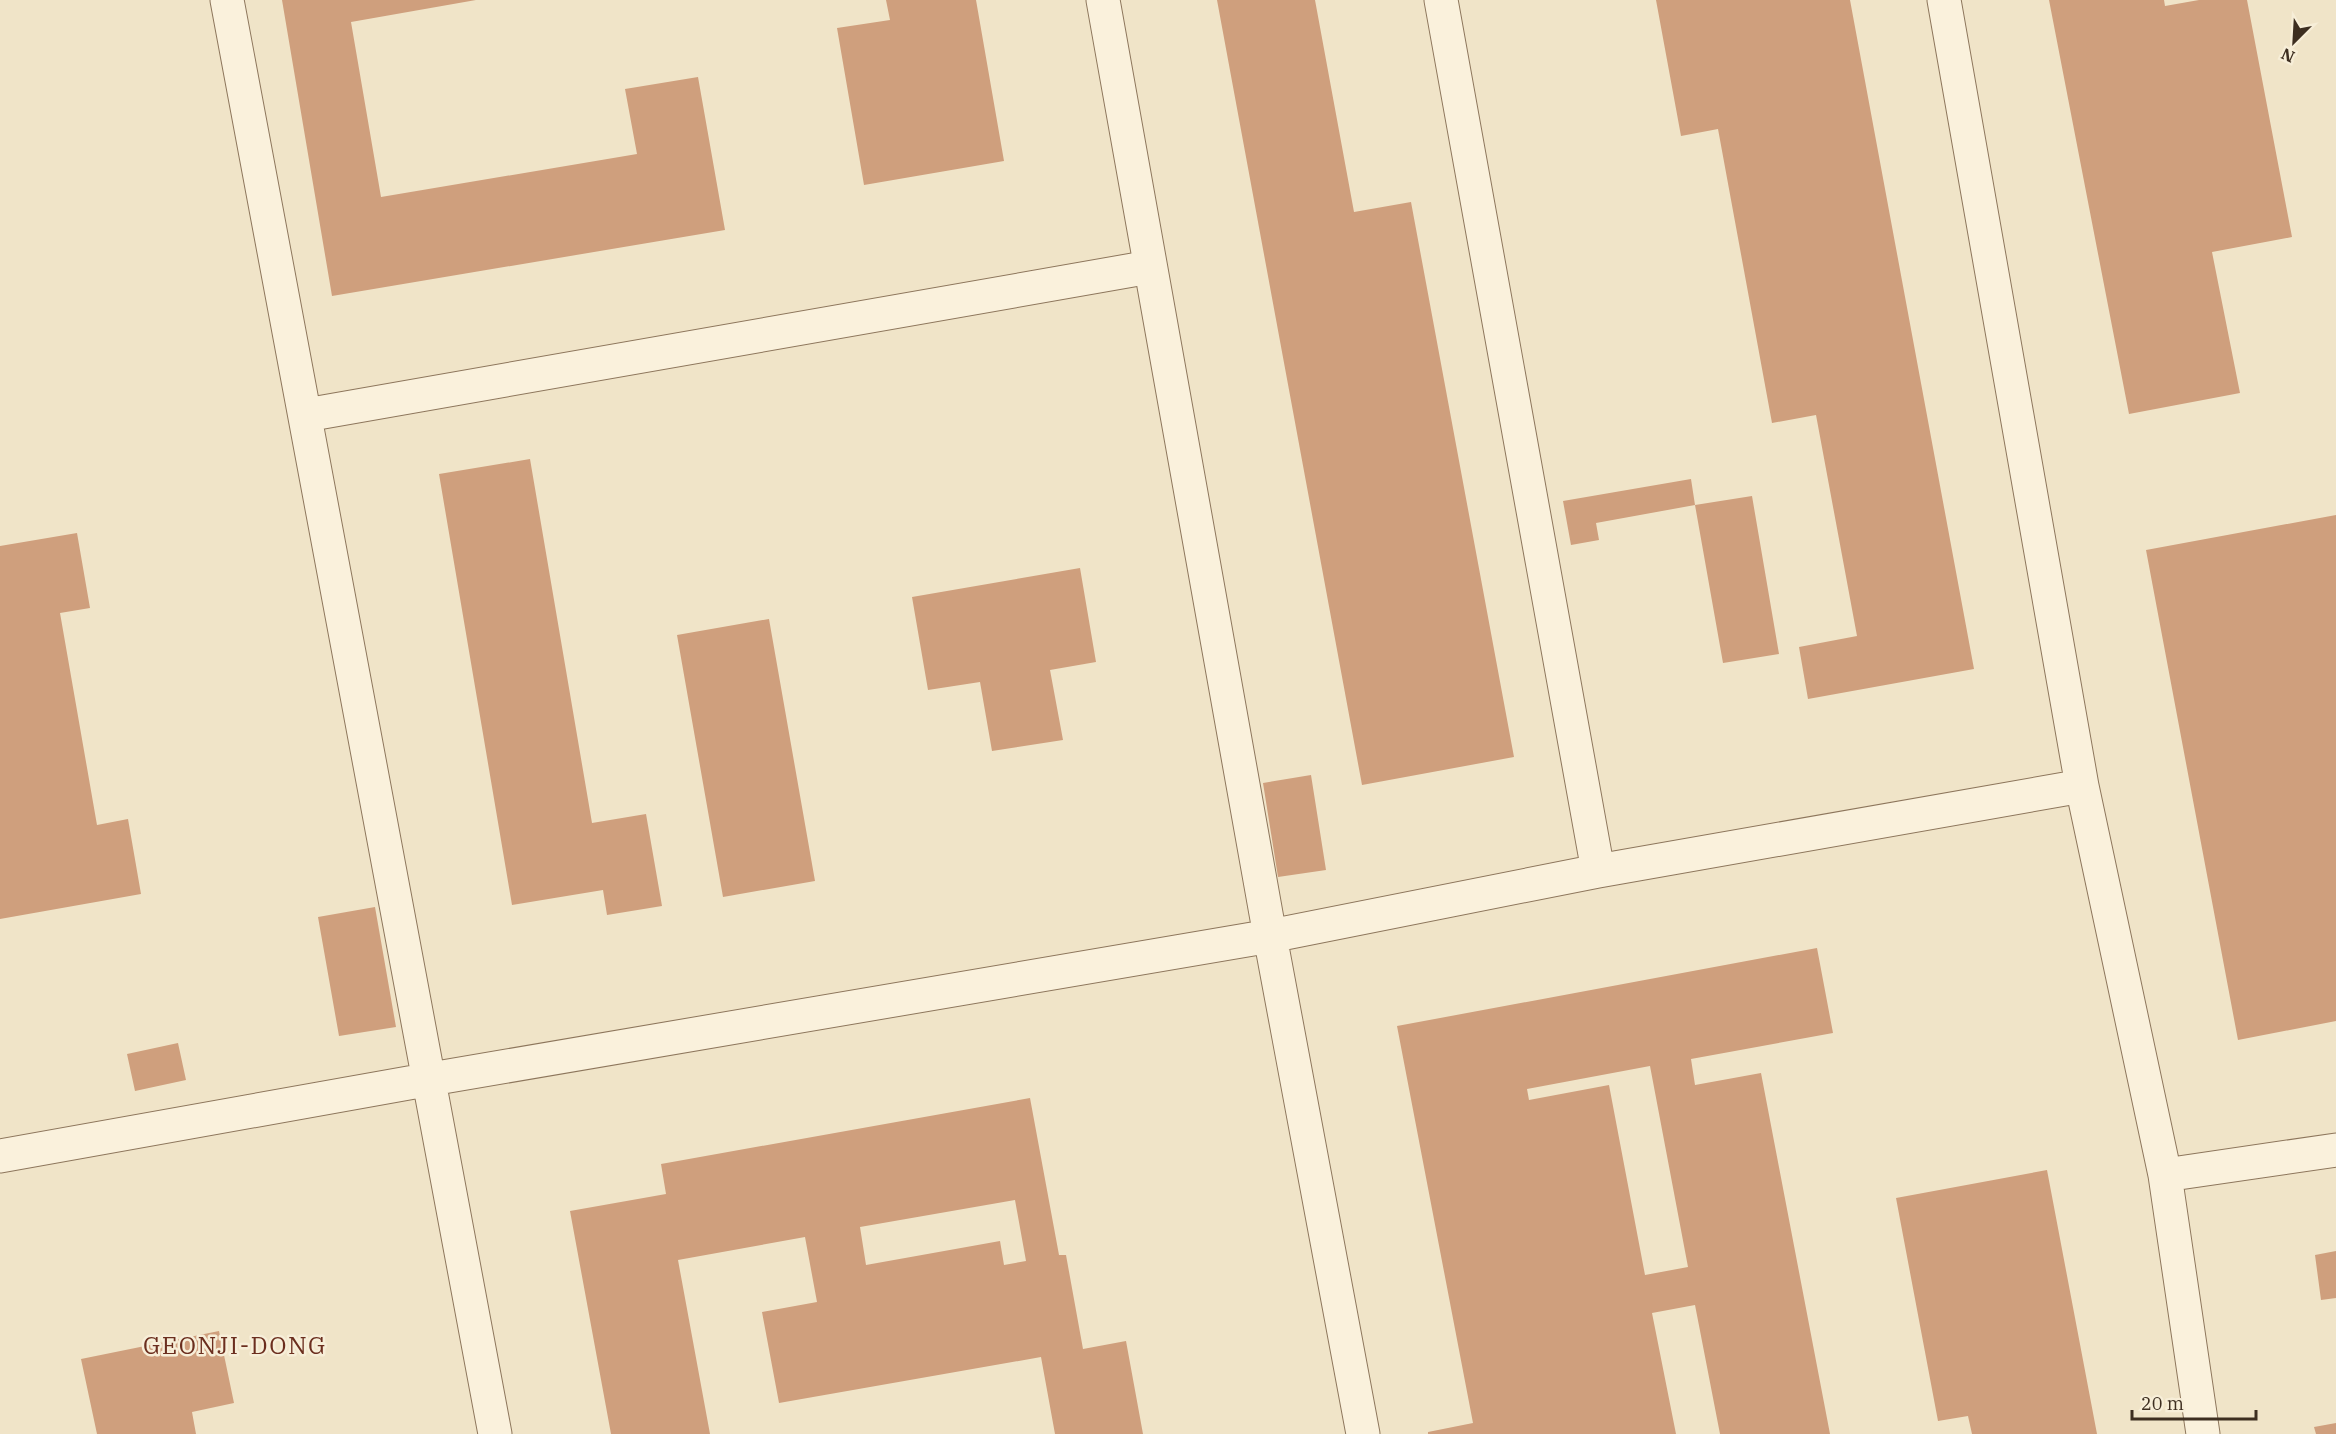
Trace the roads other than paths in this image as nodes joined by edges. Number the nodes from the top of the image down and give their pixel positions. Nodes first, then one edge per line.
1 (227, 0) edge
2 (1103, 0) edge
3 (1441, 0) edge
4 (1944, 0) edge
5 (1150, 267) junction
6 (306, 416) junction
7 (2082, 786) junction
8 (1598, 871) junction
9 (1270, 936) junction
10 (431, 1079) junction
11 (2336, 1150) edge
12 (0, 1156) edge
13 (2165, 1175) junction
14 (495, 1434) edge
15 (1363, 1434) edge
16 (2204, 1434) edge

1 - 6 street
2 - 5 street
3 - 8 street
4 - 7 street
5 - 6 street
5 - 9 street
6 - 10 street
7 - 8 street
7 - 13 street
8 - 9 street
9 - 10 street
9 - 15 street
10 - 12 street
10 - 14 street
11 - 13 street
13 - 16 street

